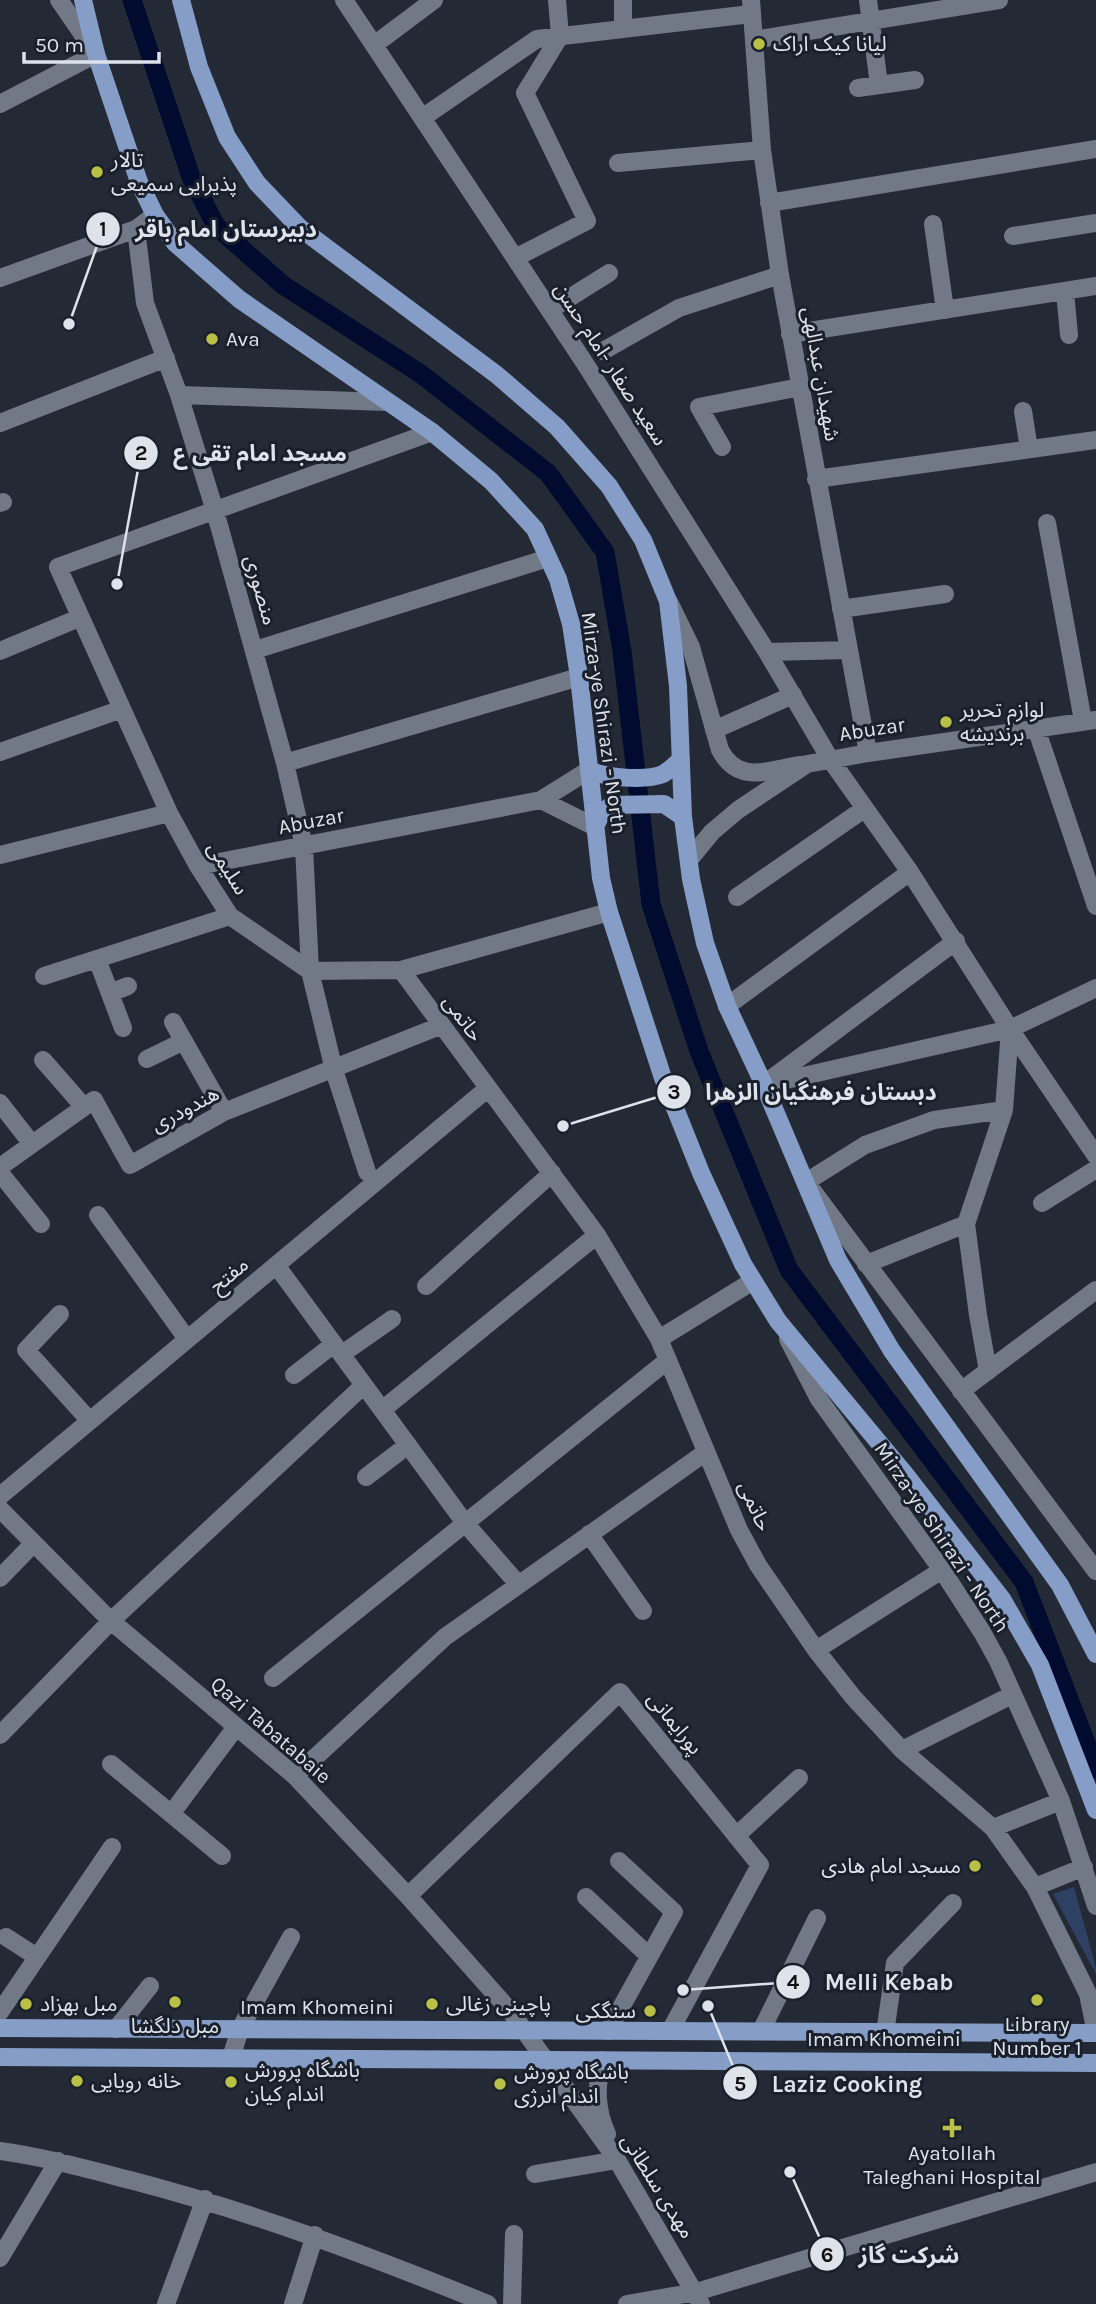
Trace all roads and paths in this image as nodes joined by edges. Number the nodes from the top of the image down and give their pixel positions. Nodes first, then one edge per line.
1 (60, 0) edge
2 (83, 0) edge
3 (181, 0) edge
4 (344, 0) edge
5 (434, 0) edge
6 (558, 0) edge
7 (623, 0) edge
8 (868, 0) edge
9 (999, 0) edge
10 (968, 3) edge
11 (751, 7) edge
12 (871, 21) junction
13 (623, 29) junction
14 (560, 36) junction
15 (754, 40) junction
16 (374, 45) junction
17 (96, 54) junction
18 (915, 80) dead end
19 (879, 85) junction
20 (858, 88) dead end
21 (0, 104) edge
22 (422, 118) junction
23 (762, 149) junction
24 (1096, 149) edge
25 (618, 163) dead end
26 (769, 202) junction
27 (155, 215) junction
28 (1096, 223) edge
29 (933, 224) dead end
30 (136, 229) junction
31 (1013, 236) dead end
32 (515, 258) junction
33 (609, 273) dead end
34 (779, 275) junction
35 (0, 278) edge
36 (1096, 286) edge
37 (1065, 291) junction
38 (550, 310) junction
39 (945, 310) junction
40 (790, 334) junction
41 (1069, 335) dead end
42 (603, 351) dead end
43 (166, 358) junction
44 (800, 387) junction
45 (179, 395) junction
46 (387, 402) junction
47 (1024, 411) dead end
48 (0, 423) edge
49 (432, 432) junction
50 (1096, 440) edge
51 (722, 447) dead end
52 (1029, 449) junction
53 (816, 479) junction
54 (215, 511) junction
55 (1047, 523) dead end
56 (548, 558) junction
57 (945, 594) dead end
58 (668, 601) junction
59 (841, 610) junction
60 (79, 618) junction
61 (254, 650) junction
62 (849, 650) junction
63 (0, 651) edge
64 (767, 652) junction
65 (579, 677) junction
66 (793, 695) junction
67 (122, 709) junction
68 (1090, 720) edge
69 (1037, 728) junction
70 (714, 730) junction
71 (0, 752) edge
72 (869, 753) junction
73 (681, 759) junction
74 (830, 759) junction
75 (285, 763) junction
76 (807, 764) junction
77 (589, 770) junction
78 (541, 800) junction
79 (864, 809) junction
80 (169, 813) junction
81 (683, 817) junction
82 (595, 827) junction
83 (304, 846) junction
84 (0, 855) edge
85 (689, 860) junction
86 (198, 866) junction
87 (910, 872) junction
88 (737, 897) dead end
89 (1096, 906) edge
90 (609, 912) junction
91 (230, 916) junction
92 (956, 941) junction
93 (97, 959) junction
94 (401, 970) junction
95 (310, 971) junction
96 (44, 976) dead end
97 (128, 986) dead end
98 (1096, 988) edge
99 (110, 993) junction
100 (727, 1006) junction
101 (173, 1022) dead end
102 (440, 1026) junction
103 (123, 1028) dead end
104 (1010, 1029) junction
105 (184, 1041) junction
106 (147, 1059) dead end
107 (43, 1060) dead end
108 (334, 1070) junction
109 (764, 1085) junction
110 (487, 1089) junction
111 (0, 1103) edge
112 (84, 1107) junction
113 (1004, 1110) junction
114 (224, 1112) junction
115 (32, 1144) junction
116 (1093, 1145) edge
117 (0, 1167) edge
118 (1096, 1169) edge
119 (367, 1172) dead end
120 (0, 1173) edge
121 (552, 1173) junction
122 (806, 1182) junction
123 (1042, 1203) dead end
124 (97, 1215) dead end
125 (41, 1224) dead end
126 (966, 1224) junction
127 (597, 1235) junction
128 (866, 1264) junction
129 (276, 1265) junction
130 (754, 1281) junction
131 (426, 1286) dead end
132 (1096, 1290) edge
133 (60, 1314) dead end
134 (392, 1319) dead end
135 (778, 1321) junction
136 (187, 1339) junction
137 (659, 1339) junction
138 (338, 1349) junction
139 (668, 1360) junction
140 (988, 1370) junction
141 (294, 1375) dead end
142 (364, 1385) junction
143 (961, 1391) junction
144 (383, 1410) junction
145 (90, 1421) junction
146 (408, 1446) junction
147 (706, 1451) junction
148 (366, 1477) dead end
149 (0, 1496) edge
150 (0, 1510) edge
151 (465, 1523) junction
152 (589, 1534) junction
153 (33, 1544) junction
154 (943, 1570) junction
155 (1096, 1571) edge
156 (0, 1578) edge
157 (518, 1584) junction
158 (643, 1611) dead end
159 (111, 1621) junction
160 (816, 1650) junction
161 (1096, 1654) edge
162 (273, 1678) dead end
163 (1012, 1695) junction
164 (236, 1727) junction
165 (0, 1734) edge
166 (902, 1750) junction
167 (111, 1764) dead end
168 (295, 1776) junction
169 (799, 1778) dead end
170 (1061, 1801) junction
171 (1096, 1810) edge
172 (171, 1814) junction
173 (993, 1828) junction
174 (736, 1836) junction
175 (112, 1847) dead end
176 (222, 1856) dead end
177 (619, 1861) dead end
178 (1084, 1867) junction
179 (1035, 1887) junction
180 (408, 1896) junction
181 (586, 1897) dead end
182 (953, 1903) dead end
183 (1096, 1906) edge
184 (817, 1919) dead end
185 (6, 1937) dead end
186 (290, 1937) dead end
187 (649, 1956) junction
188 (37, 1957) junction
189 (150, 1986) dead end
190 (0, 2012) edge
191 (0, 2028) edge
192 (116, 2029) junction
193 (240, 2029) junction
194 (525, 2031) junction
195 (608, 2031) junction
196 (670, 2031) junction
197 (761, 2031) junction
198 (885, 2033) junction
199 (1096, 2033) edge
200 (0, 2057) edge
201 (231, 2058) junction
202 (546, 2060) junction
203 (603, 2060) junction
204 (1096, 2063) edge
205 (0, 2151) edge
206 (617, 2160) junction
207 (58, 2161) junction
208 (1096, 2172) edge
209 (535, 2174) dead end
210 (205, 2199) junction
211 (514, 2234) dead end
212 (315, 2235) junction
213 (0, 2258) edge
214 (699, 2298) edge
215 (461, 2299) edge
216 (166, 2304) edge
217 (293, 2304) edge
218 (488, 2304) edge
219 (512, 2304) edge
220 (627, 2304) edge

1 - 17 street
2 - 17 main road, Mirza-ye Shirazi - North
3 - 58 main road
4 - 16 street, سعید صفار -امام حسن
5 - 16 street
6 - 14 street
7 - 13 street
8 - 12 street
9 - 10 street
10 - 12 street
11 - 13 street
11 - 15 street, شهیدان عبدالهی
12 - 15 street
12 - 19 street
13 - 14 street
14 - 22 street
14 - 32 street
15 - 23 street, شهیدان عبدالهی
16 - 22 street, سعید صفار -امام حسن
17 - 21 street
17 - 27 main road, Mirza-ye Shirazi - North
18 - 19 street
19 - 20 street
22 - 32 street, سعید صفار -امام حسن
23 - 25 street
23 - 26 street, شهیدان عبدالهی
24 - 26 street
26 - 34 street, شهیدان عبدالهی
27 - 30 street
27 - 46 main road, Mirza-ye Shirazi - North
28 - 31 street
29 - 39 street
30 - 35 street
30 - 43 street, منصوری
32 - 38 street, سعید صفار -امام حسن
33 - 38 street
34 - 40 street, شهیدان عبدالهی
34 - 42 street
36 - 37 street
37 - 39 street
37 - 41 street
38 - 64 street, سعید صفار -امام حسن
39 - 40 street
40 - 44 street, شهیدان عبدالهی
43 - 45 street, منصوری
43 - 48 street
44 - 51 street
44 - 53 street, شهیدان عبدالهی
45 - 46 street
45 - 54 street, منصوری
46 - 49 main road, Mirza-ye Shirazi - North
47 - 52 street
49 - 54 street
49 - 56 main road, Mirza-ye Shirazi - North
50 - 52 street
52 - 53 street
53 - 59 street, شهیدان عبدالهی
54 - 60 street, سلیمی
54 - 61 street, منصوری
55 - 68 street
56 - 61 street
56 - 65 main road, Mirza-ye Shirazi - North
57 - 59 street
58 - 70 street
58 - 73 main road
59 - 62 street, شهیدان عبدالهی
60 - 63 street
60 - 67 street, سلیمی
61 - 75 street, منصوری
62 - 64 street
62 - 72 street, شهیدان عبدالهی
64 - 66 street, سعید صفار -امام حسن
65 - 75 street
65 - 77 main road, Mirza-ye Shirazi - North
66 - 70 street
66 - 74 street, سعید صفار -امام حسن
67 - 71 street
67 - 80 street, سلیمی
68 - 69 street, Abuzar
69 - 72 street, Abuzar
69 - 89 street
70 - 76 street
72 - 74 street, Abuzar
73 - 77 main road
73 - 81 main road
74 - 76 street, Abuzar
74 - 79 street, سعید صفار -امام حسن
75 - 83 street, منصوری
76 - 85 street, Abuzar
77 - 78 street, Abuzar
77 - 82 main road, Mirza-ye Shirazi - North
78 - 82 street
78 - 83 street, Abuzar
79 - 87 street, سعید صفار -امام حسن
79 - 88 street
80 - 84 street
80 - 86 street, سلیمی
81 - 82 main road
81 - 85 main road
82 - 90 main road, Mirza-ye Shirazi - North
83 - 86 street, Abuzar
83 - 95 street, منصوری
85 - 100 main road
86 - 91 street, سلیمی
87 - 92 street, سعید صفار -امام حسن
87 - 100 street
90 - 94 street
90 - 130 main road, Mirza-ye Shirazi - North
91 - 93 street
91 - 95 street, سلیمی
92 - 104 street, سعید صفار -امام حسن
92 - 109 street
93 - 96 street
93 - 99 street
94 - 95 street
94 - 102 street, حاتمی
95 - 108 street
97 - 99 street
98 - 104 street
99 - 103 street
100 - 109 main road
101 - 105 street
102 - 108 street, هندودری
102 - 110 street, حاتمی
104 - 109 street
104 - 113 street
104 - 116 street, سعید صفار -امام حسن
105 - 106 street
105 - 114 street
107 - 112 street
108 - 114 street, هندودری
108 - 119 street
109 - 122 main road
110 - 121 street, حاتمی
110 - 129 street, مفتح
111 - 115 street
112 - 114 street, هندودری
112 - 115 street
113 - 122 street
113 - 126 street
115 - 117 street
118 - 123 street
120 - 125 street
121 - 127 street, حاتمی
121 - 131 street
122 - 128 street
122 - 161 main road
124 - 136 street
126 - 128 street
126 - 140 street
127 - 137 street, حاتمی
127 - 144 street
128 - 143 street
129 - 136 street, مفتح
129 - 138 street
130 - 135 main road, Mirza-ye Shirazi - North
130 - 137 street
132 - 140 street
133 - 145 street
134 - 138 street
135 - 154 street, Mirza-ye Shirazi - North
135 - 171 main road, Mirza-ye Shirazi - North
136 - 145 street, مفتح
137 - 139 street, حاتمی
138 - 141 street
138 - 142 street
139 - 147 street, حاتمی
139 - 151 street
140 - 143 street
142 - 144 street
142 - 159 street
143 - 155 street
144 - 146 street
145 - 149 street, مفتح
146 - 148 street
146 - 151 street
147 - 152 street
147 - 160 street, حاتمی
150 - 153 street, Qazi Tabatabaie
151 - 157 street
151 - 162 street
152 - 157 street
152 - 158 street
153 - 156 street
153 - 159 street, Qazi Tabatabaie
154 - 160 street
154 - 163 street, Mirza-ye Shirazi - North
157 - 168 street
159 - 164 street, Qazi Tabatabaie
159 - 165 street
160 - 166 street, حاتمی
163 - 166 street
163 - 170 street, Mirza-ye Shirazi - North
164 - 168 street, Qazi Tabatabaie
164 - 172 street
166 - 173 street, حاتمی
167 - 172 street
168 - 180 street, Qazi Tabatabaie
169 - 174 street
170 - 173 street
170 - 178 street, Mirza-ye Shirazi - North
172 - 176 street
173 - 179 street, حاتمی
174 - 180 street, پورایمانی
174 - 196 street, پورایمانی
175 - 188 street
177 - 187 street
178 - 179 street
178 - 183 street, Mirza-ye Shirazi - North
179 - 199 street, حاتمی
180 - 194 street, Qazi Tabatabaie
181 - 187 street
182 - 198 street
184 - 197 street
185 - 188 street
186 - 193 street
187 - 195 street
188 - 190 street
189 - 192 street
191 - 192 main road, Imam Khomeini
192 - 193 main road, Imam Khomeini
193 - 194 main road, Imam Khomeini
193 - 201 street
194 - 195 main road, Imam Khomeini
194 - 202 street, مهدی سلطانی
195 - 196 main road, Imam Khomeini
196 - 197 main road, Imam Khomeini
197 - 198 main road, Imam Khomeini
198 - 199 main road, Imam Khomeini
200 - 201 main road, Imam Khomeini
201 - 202 main road, Imam Khomeini
202 - 203 main road, Imam Khomeini
202 - 206 street, مهدی سلطانی
203 - 204 main road, Imam Khomeini
203 - 206 street
205 - 207 street
206 - 209 street
206 - 214 street, مهدی سلطانی
207 - 210 street
207 - 213 street
208 - 214 street
210 - 212 street
210 - 216 street
211 - 219 street
212 - 215 street
212 - 217 street
214 - 220 street
215 - 218 street

